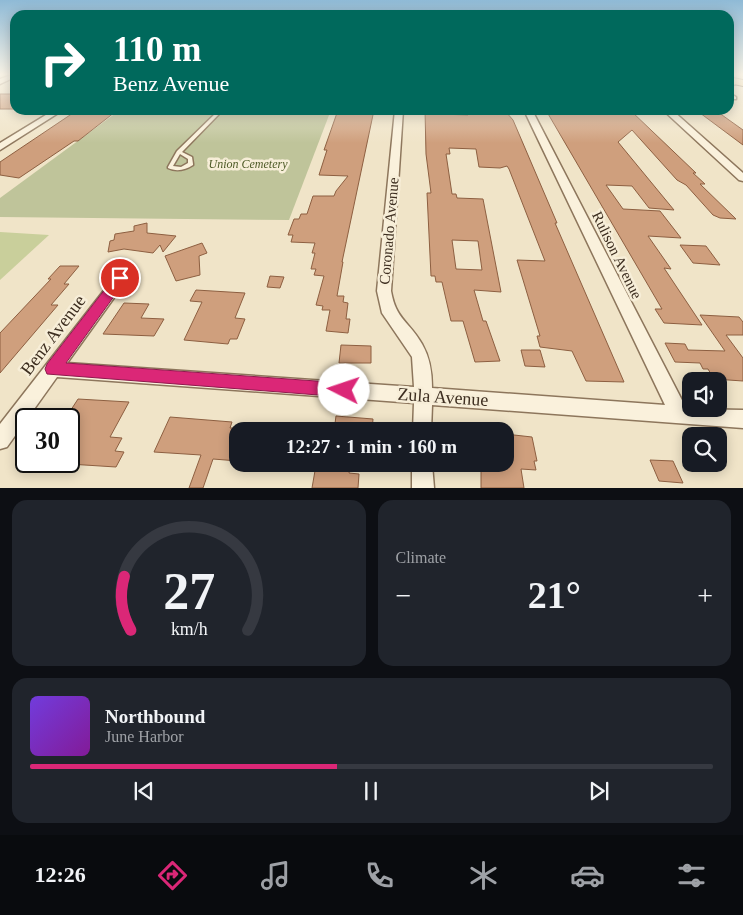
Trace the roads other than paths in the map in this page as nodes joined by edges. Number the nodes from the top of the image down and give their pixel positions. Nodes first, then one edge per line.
1 (51, 115) edge
2 (215, 115) edge
3 (399, 115) edge
4 (530, 115) edge
5 (673, 115) edge
6 (0, 147) edge
7 (179, 152) dead end
8 (743, 178) edge
9 (120, 278) dead end
10 (53, 369) junction
11 (422, 396) junction
12 (679, 414) junction
13 (743, 419) edge
14 (422, 422) edge
15 (0, 440) edge
16 (422, 472) edge
17 (423, 488) edge

1 - 6 street
2 - 7 lane
3 - 11 street, Coronado Avenue
4 - 12 street, Rulison Avenue
5 - 8 street
9 - 10 street, Benz Avenue
10 - 11 street, Zula Avenue
10 - 15 street, Benz Avenue
11 - 12 street, Zula Avenue
11 - 14 street, Coronado Avenue
12 - 13 street, Zula Avenue
16 - 17 street

